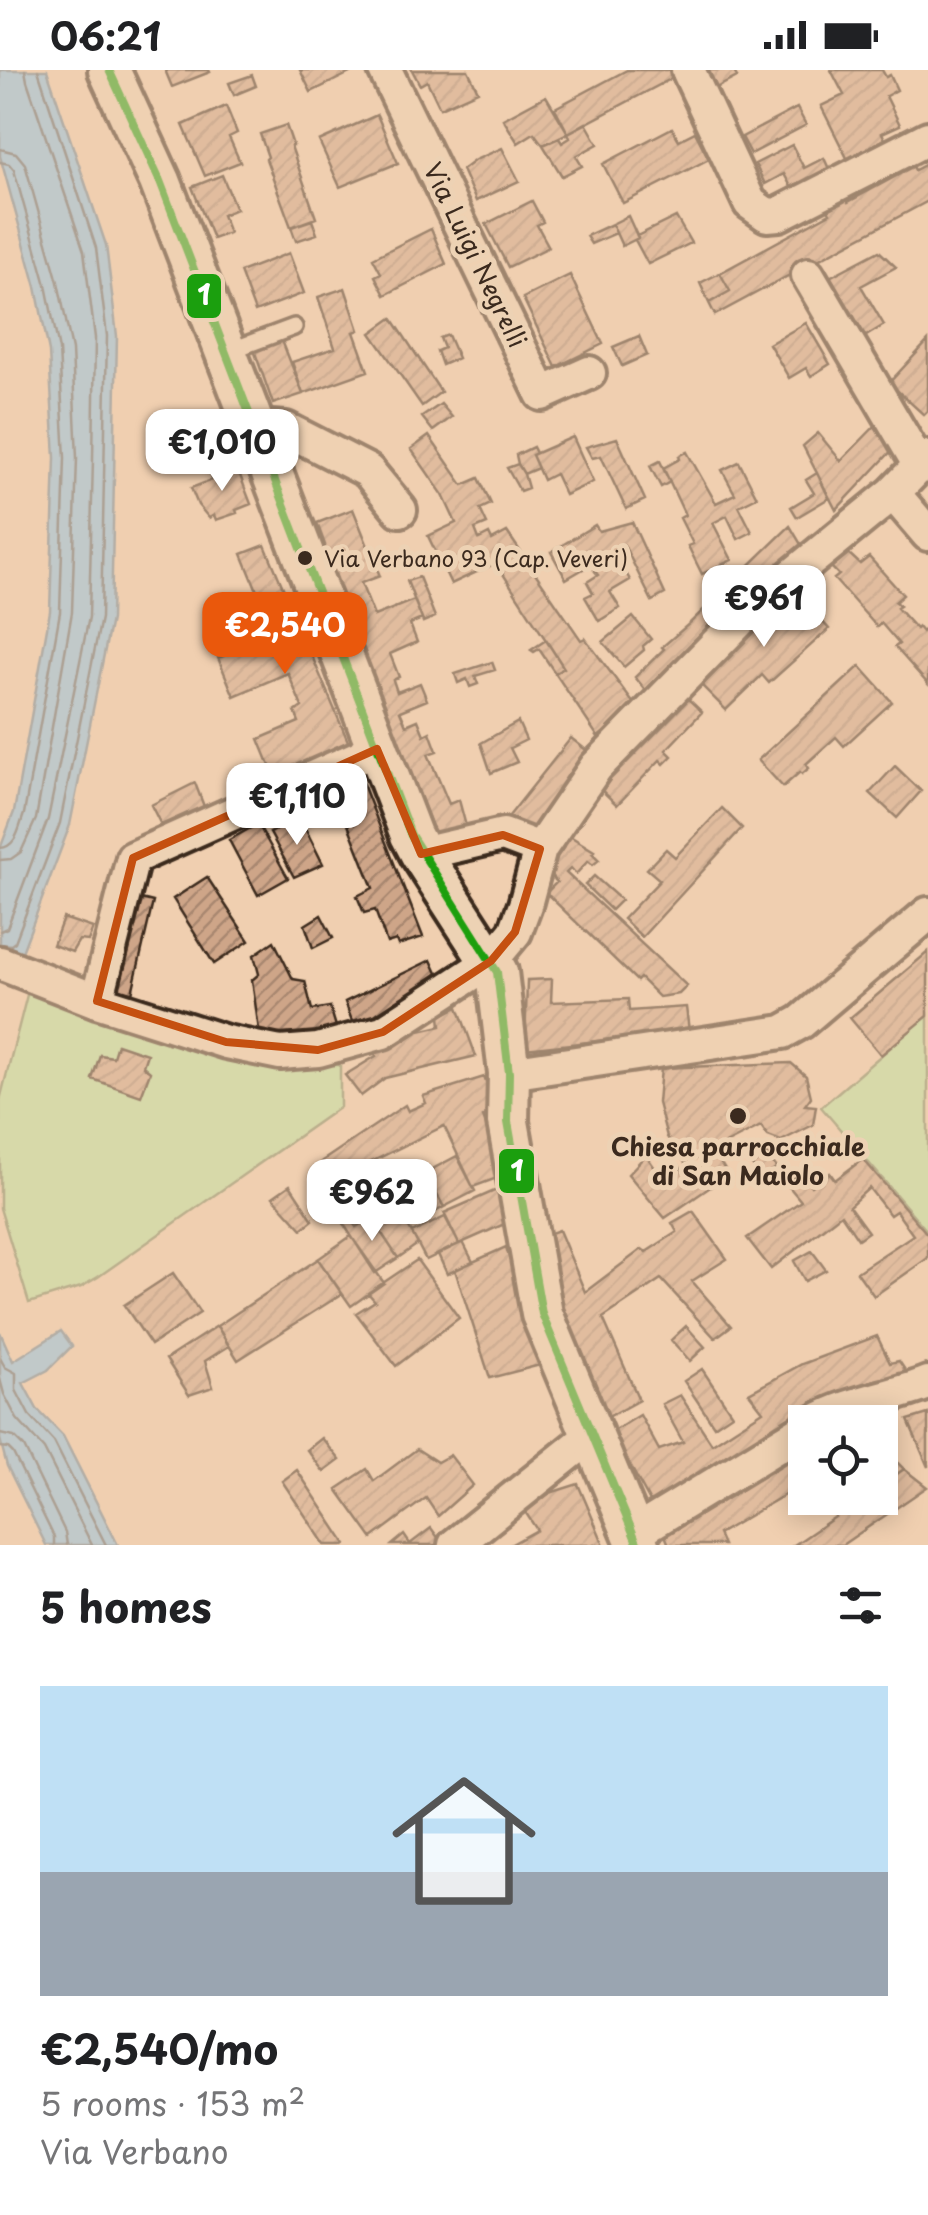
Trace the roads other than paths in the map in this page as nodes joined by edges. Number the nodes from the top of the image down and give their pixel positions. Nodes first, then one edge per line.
1 (109, 70) edge
2 (385, 70) edge
3 (688, 70) edge
4 (928, 138) edge
5 (808, 275) dead end
6 (294, 327) dead end
7 (226, 353) junction
8 (588, 373) dead end
9 (254, 427) junction
10 (924, 462) edge
11 (893, 493) junction
12 (400, 510) dead end
13 (928, 534) edge
14 (376, 748) junction
15 (540, 849) junction
16 (420, 854) junction
17 (928, 914) edge
18 (491, 961) junction
19 (8, 966) edge
20 (97, 1000) junction
21 (508, 1073) junction
22 (928, 1383) edge
23 (856, 1405) edge
24 (592, 1435) junction
25 (788, 1440) edge
26 (635, 1539) edge
27 (455, 1545) edge

1 - 7 street
2 - 8 street, Via Luigi Negrelli
3 - 4 street
5 - 10 street
6 - 7 lane
7 - 9 street
9 - 12 street
9 - 14 street
10 - 11 street
11 - 13 street
11 - 15 street
14 - 16 street
14 - 20 street
15 - 16 street
15 - 18 street
16 - 18 street
17 - 21 street
18 - 20 street
18 - 21 street
19 - 20 street
21 - 24 street
22 - 23 street
24 - 26 street
24 - 27 street
25 - 26 street

